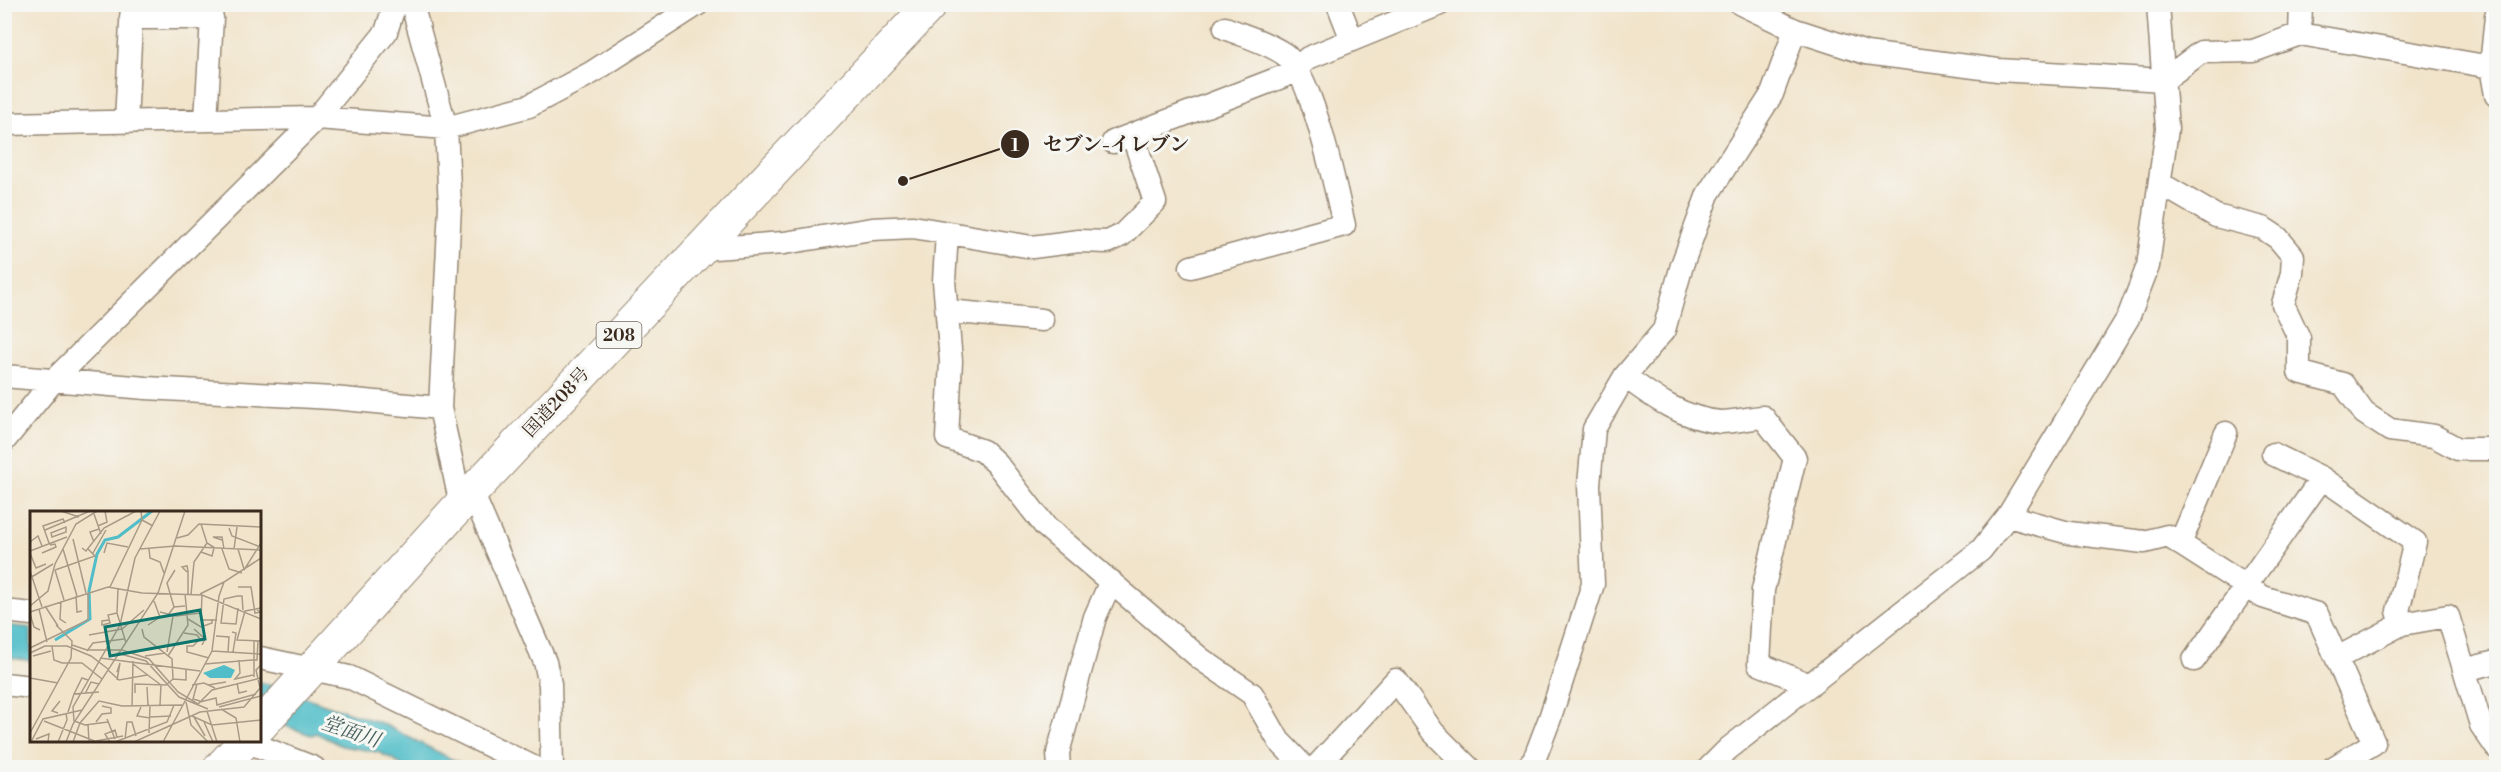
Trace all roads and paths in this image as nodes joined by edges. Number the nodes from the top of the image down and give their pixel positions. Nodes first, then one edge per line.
1 (395, 4) edge
2 (412, 4) edge
3 (698, 4) edge
4 (932, 4) edge
5 (1338, 4) edge
6 (1440, 4) edge
7 (1741, 4) edge
8 (2158, 4) edge
9 (2301, 4) edge
10 (132, 11) edge
11 (2496, 27) edge
12 (1225, 28) dead end
13 (1796, 30) junction
14 (2300, 34) junction
15 (1352, 40) junction
16 (2491, 66) junction
17 (1297, 68) junction
18 (2164, 80) junction
19 (2496, 95) edge
20 (317, 118) junction
21 (206, 120) junction
22 (126, 122) junction
23 (4, 124) edge
24 (446, 128) junction
25 (2161, 184) junction
26 (947, 233) junction
27 (700, 249) junction
28 (1191, 267) dead end
29 (948, 311) junction
30 (1042, 320) dead end
31 (4, 376) edge
32 (1625, 376) junction
33 (54, 380) junction
34 (440, 408) junction
35 (2226, 433) dead end
36 (4, 441) edge
37 (2496, 449) edge
38 (2273, 454) dead end
39 (2322, 478) junction
40 (466, 499) junction
41 (2008, 516) junction
42 (2180, 543) junction
43 (1112, 581) junction
44 (2247, 586) junction
45 (4, 611) edge
46 (30, 614) edge
47 (2402, 624) junction
48 (261, 658) edge
49 (2337, 658) junction
50 (2194, 660) dead end
51 (2496, 662) edge
52 (311, 670) junction
53 (2464, 670) junction
54 (4, 684) edge
55 (1810, 685) junction
56 (30, 687) edge
57 (261, 723) edge
58 (243, 742) edge
59 (259, 742) edge
60 (2496, 747) edge
61 (220, 768) edge
62 (314, 768) edge
63 (534, 768) edge
64 (552, 768) edge
65 (1059, 768) edge
66 (1305, 768) edge
67 (1315, 768) edge
68 (1469, 768) edge
69 (1527, 768) edge
70 (1709, 768) edge
71 (2333, 768) edge

1 - 20 street
2 - 24 street
3 - 24 street
4 - 27 highway, 国道208号 / 208
5 - 15 street
6 - 15 street
7 - 13 street
8 - 18 street
9 - 14 street
10 - 21 street
10 - 22 street
11 - 16 street
12 - 17 street
13 - 18 street
13 - 32 street
14 - 16 street
14 - 18 street
15 - 17 street
16 - 19 street
17 - 26 street
17 - 28 street
18 - 25 street
20 - 21 street
20 - 24 street
20 - 33 street
21 - 22 street
22 - 23 street
24 - 34 street
25 - 37 street
25 - 41 street
26 - 27 street
26 - 29 street
27 - 40 highway, 国道208号 / 208
29 - 30 street
29 - 43 street
31 - 33 street
32 - 55 street
32 - 69 street
33 - 34 street
33 - 36 street
34 - 40 street
35 - 42 street
38 - 39 street
39 - 44 street
39 - 47 street
40 - 52 highway, 国道208号 / 208
40 - 64 street
41 - 42 street
41 - 55 street
42 - 44 street
43 - 65 street
43 - 66 street
44 - 49 street
44 - 50 street
45 - 46 street
47 - 49 street
47 - 53 street
48 - 52 street
49 - 71 street
51 - 53 street
52 - 57 highway, 国道208号 / 208
52 - 63 street
53 - 60 street
54 - 56 street
55 - 70 street
58 - 61 highway, 国道208号 / 208
59 - 62 street
67 - 68 street

